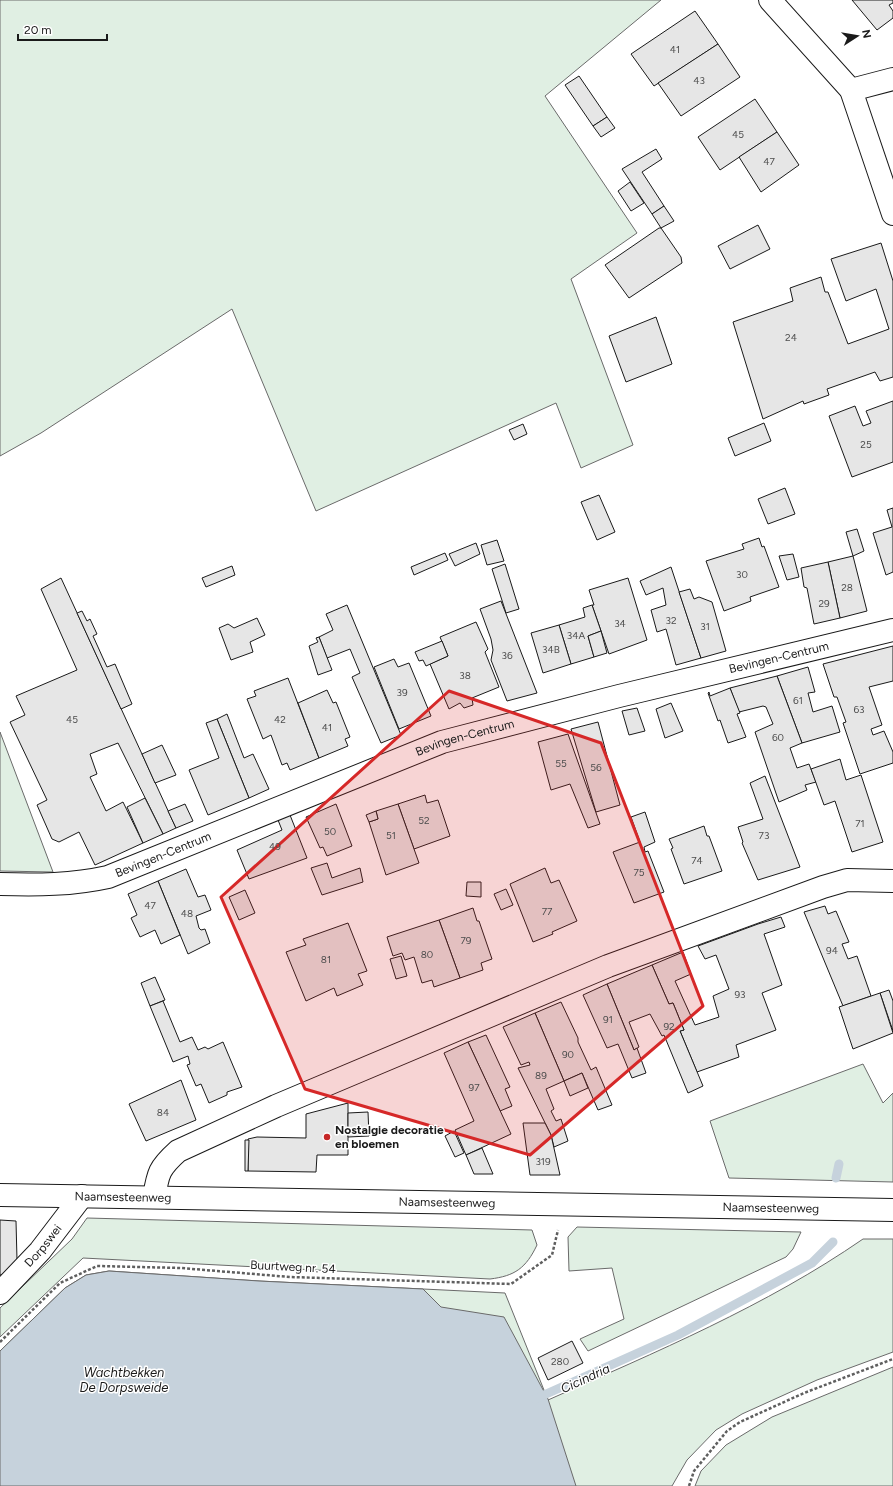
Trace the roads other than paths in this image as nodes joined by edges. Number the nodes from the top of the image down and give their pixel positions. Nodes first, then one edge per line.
1 (770, 0) edge
2 (893, 79) edge
3 (850, 90) junction
4 (893, 214) edge
5 (893, 630) edge
6 (893, 882) edge
7 (0, 884) edge
8 (0, 1195) edge
9 (82, 1196) junction
10 (154, 1197) junction
11 (893, 1210) edge
12 (0, 1293) edge

1 - 3 street
2 - 3 street
3 - 4 street
5 - 7 street, Bevingen-Centrum
6 - 10 street
8 - 9 street, Naamsesteenweg
9 - 10 street, Naamsesteenweg
9 - 12 street, Dorpswei
10 - 11 street, Naamsesteenweg

